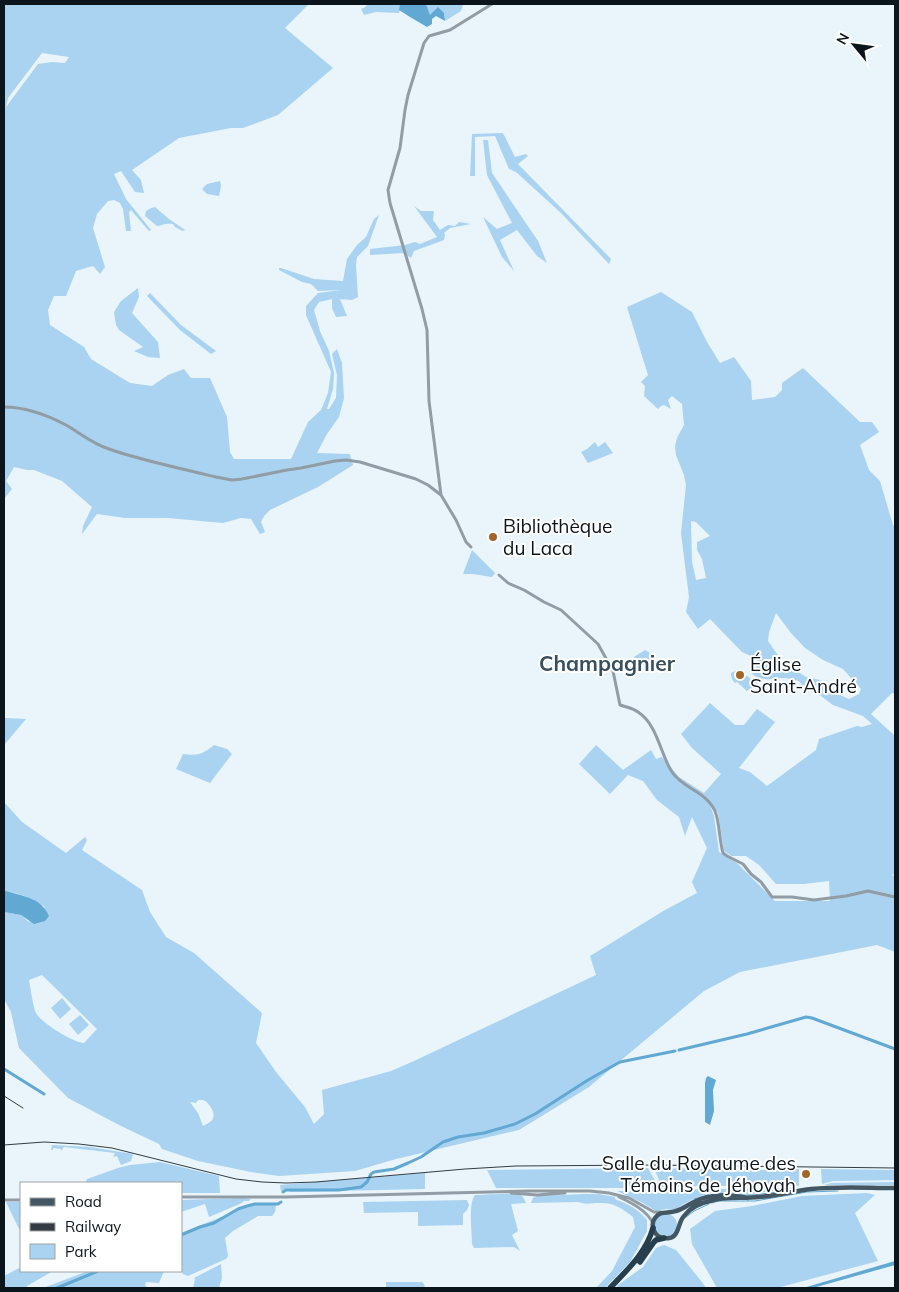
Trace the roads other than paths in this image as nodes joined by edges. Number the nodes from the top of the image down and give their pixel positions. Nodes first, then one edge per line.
1 (492, 4) edge
2 (4, 407) edge
3 (441, 495) junction
4 (470, 548) dead end
5 (499, 575) dead end
6 (895, 897) edge
7 (895, 1188) edge
8 (610, 1193) junction
9 (182, 1197) edge
10 (748, 1198) junction
11 (4, 1200) edge
12 (20, 1200) edge
13 (662, 1212) junction
14 (670, 1212) junction
15 (679, 1222) junction
16 (653, 1225) junction
17 (664, 1238) junction
18 (619, 1280) junction
19 (610, 1288) edge

1 - 3 street
2 - 3 street
3 - 4 street
5 - 6 street
7 - 10 main road
8 - 9 street
8 - 13 street
8 - 16 street
10 - 14 main road
10 - 15 main road
11 - 12 street
13 - 14 main road
13 - 16 main road
14 - 15 main road
15 - 17 main road
16 - 17 main road
16 - 18 highway
17 - 18 highway
18 - 19 highway

